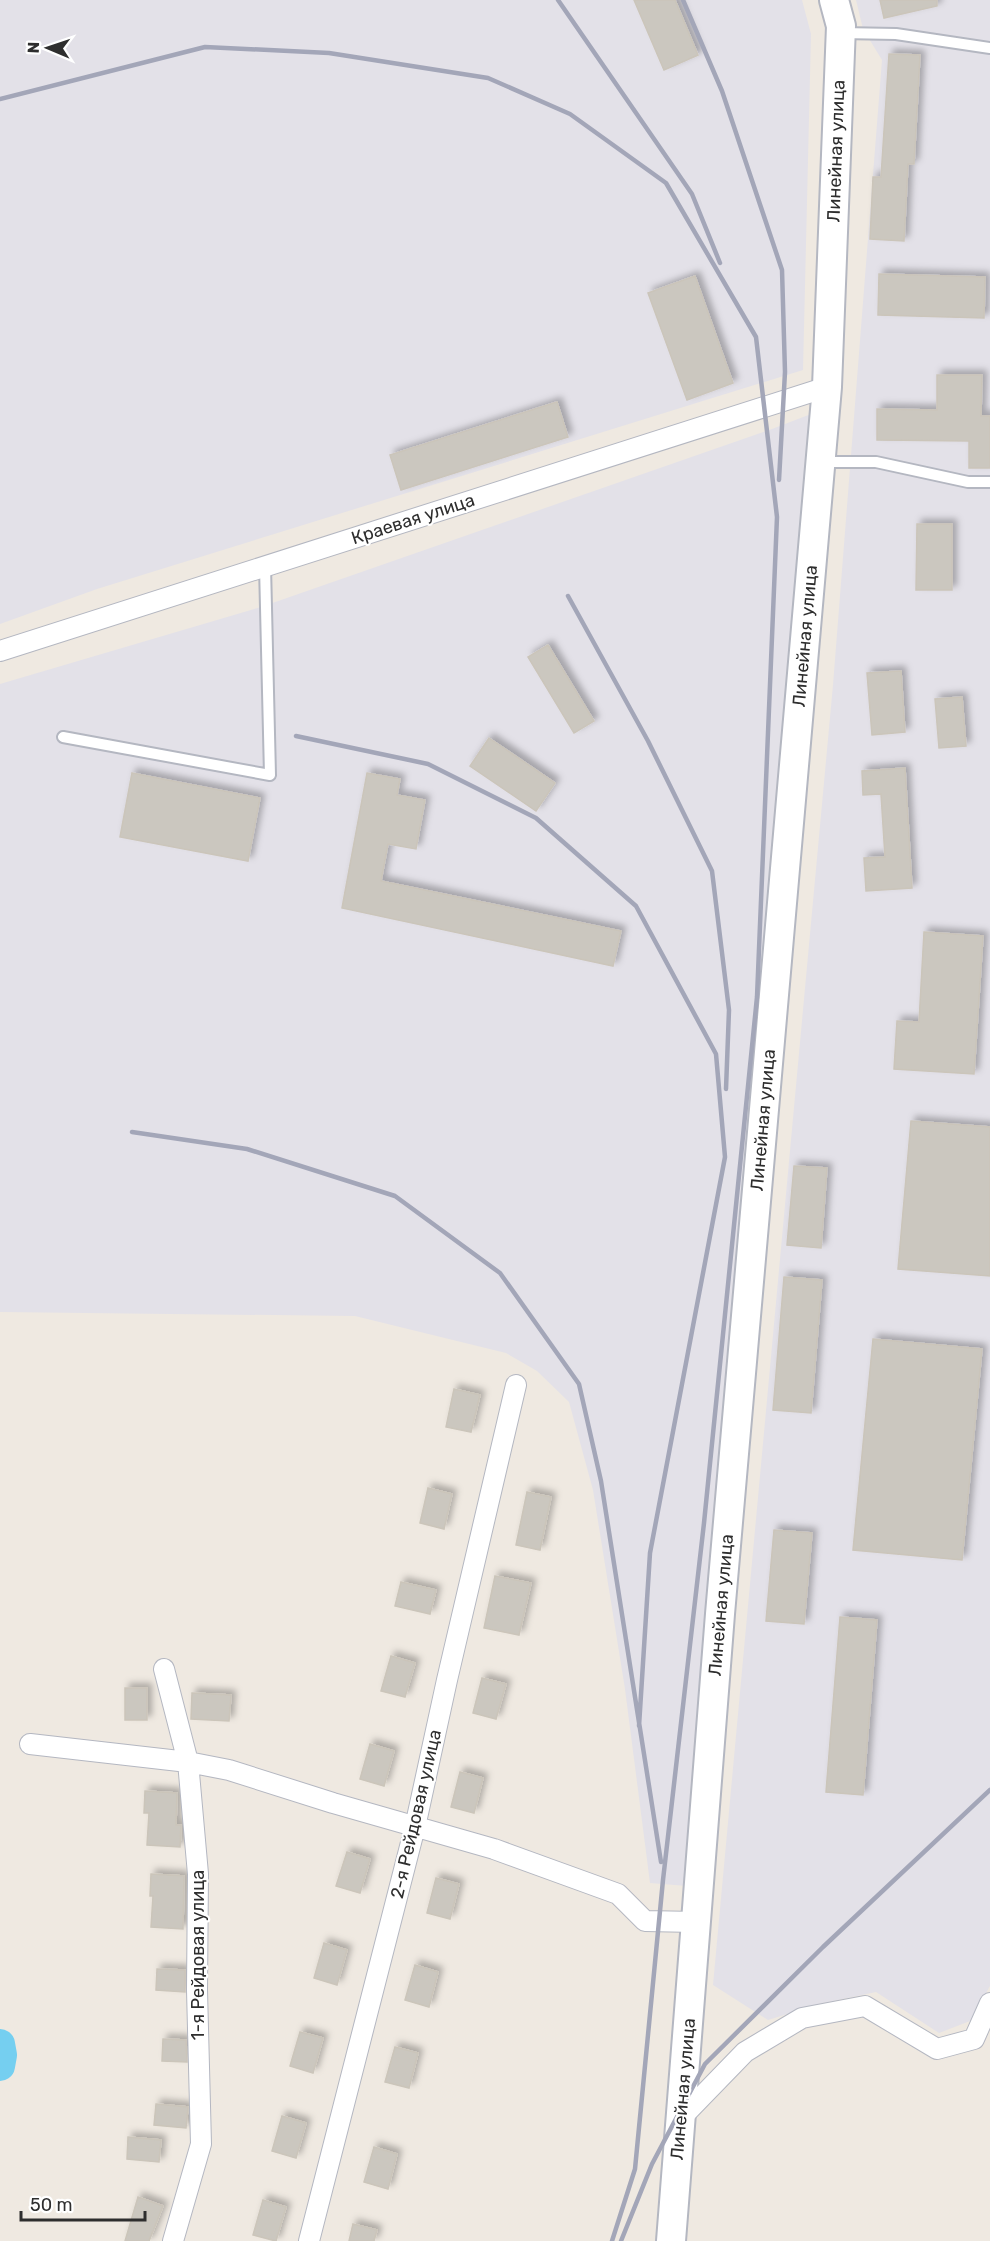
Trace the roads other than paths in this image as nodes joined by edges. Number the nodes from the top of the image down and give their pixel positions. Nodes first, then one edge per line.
1 (834, 0) edge
2 (840, 33) junction
3 (990, 48) edge
4 (827, 387) junction
5 (820, 462) junction
6 (990, 482) edge
7 (265, 566) junction
8 (0, 651) edge
9 (63, 737) dead end
10 (516, 1385) dead end
11 (164, 1669) dead end
12 (30, 1744) dead end
13 (188, 1761) junction
14 (414, 1827) junction
15 (696, 1922) junction
16 (990, 2003) edge
17 (680, 2119) junction
18 (173, 2241) edge
19 (309, 2241) edge
20 (671, 2241) edge

1 - 2 street, Линейная улица
2 - 3 lane
2 - 4 street, Линейная улица
4 - 5 street, Линейная улица
4 - 7 street, Краевая улица
5 - 6 lane
5 - 15 street, Линейная улица
7 - 8 street, Краевая улица
7 - 9 lane
10 - 14 street, 2-я Рейдовая улица
11 - 13 street, 1-я Рейдовая улица
12 - 13 street
13 - 14 street
13 - 18 street, 1-я Рейдовая улица
14 - 15 street
14 - 19 street, 2-я Рейдовая улица
15 - 17 street, Линейная улица
16 - 17 street
17 - 20 street, Линейная улица

